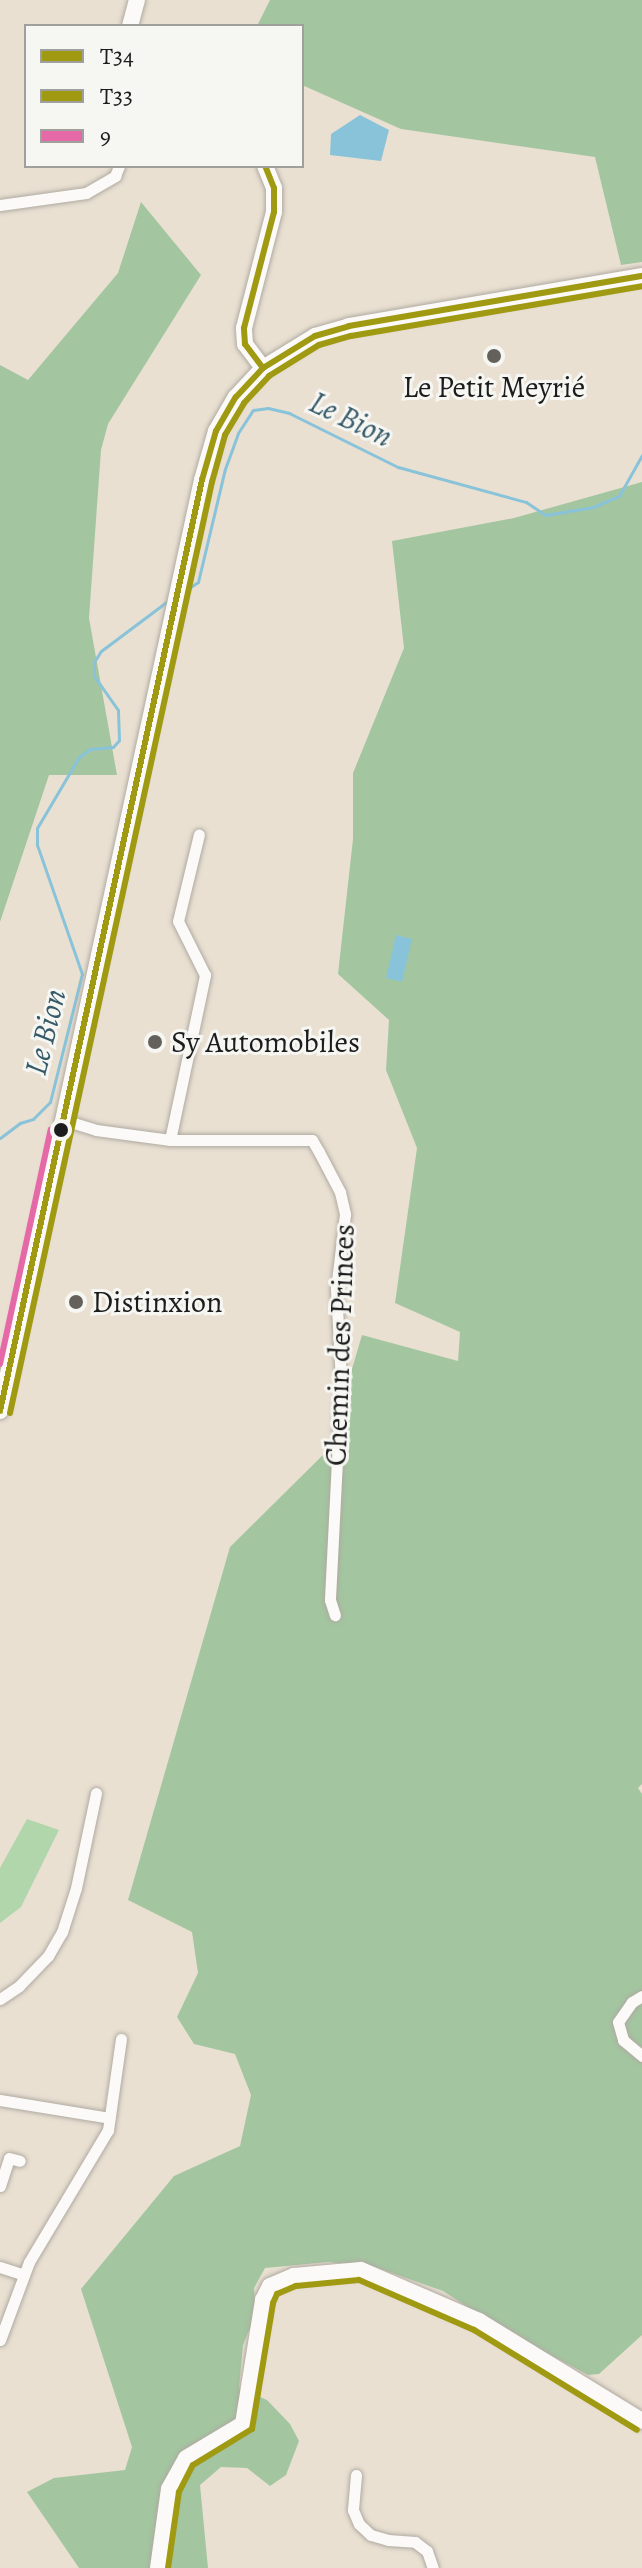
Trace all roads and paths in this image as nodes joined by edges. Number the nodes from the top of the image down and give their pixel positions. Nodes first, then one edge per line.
1 (137, 0) edge
2 (131, 24) edge
3 (118, 168) edge
4 (266, 168) edge
5 (0, 205) edge
6 (642, 276) edge
7 (263, 368) junction
8 (199, 834) dead end
9 (64, 1120) junction
10 (170, 1140) junction
11 (0, 1411) edge
12 (335, 1615) dead end
13 (96, 1793) dead end
14 (642, 1996) edge
15 (0, 1999) edge
16 (121, 2039) dead end
17 (642, 2056) edge
18 (0, 2100) edge
19 (110, 2118) junction
20 (20, 2161) dead end
21 (0, 2186) edge
22 (0, 2267) edge
23 (24, 2275) junction
24 (0, 2340) edge
25 (642, 2421) edge
26 (356, 2475) dead end
27 (158, 2568) edge
28 (433, 2568) edge

1 - 2 main road
3 - 5 street
4 - 7 main road
6 - 7 main road
7 - 9 main road
8 - 10 street
9 - 10 street, Chemin des Princes
9 - 11 main road
10 - 12 street, Chemin des Princes
13 - 15 street
14 - 17 street
16 - 19 street
18 - 19 street
19 - 23 street
20 - 21 street
22 - 23 street
23 - 24 street
25 - 27 main road
26 - 28 street

